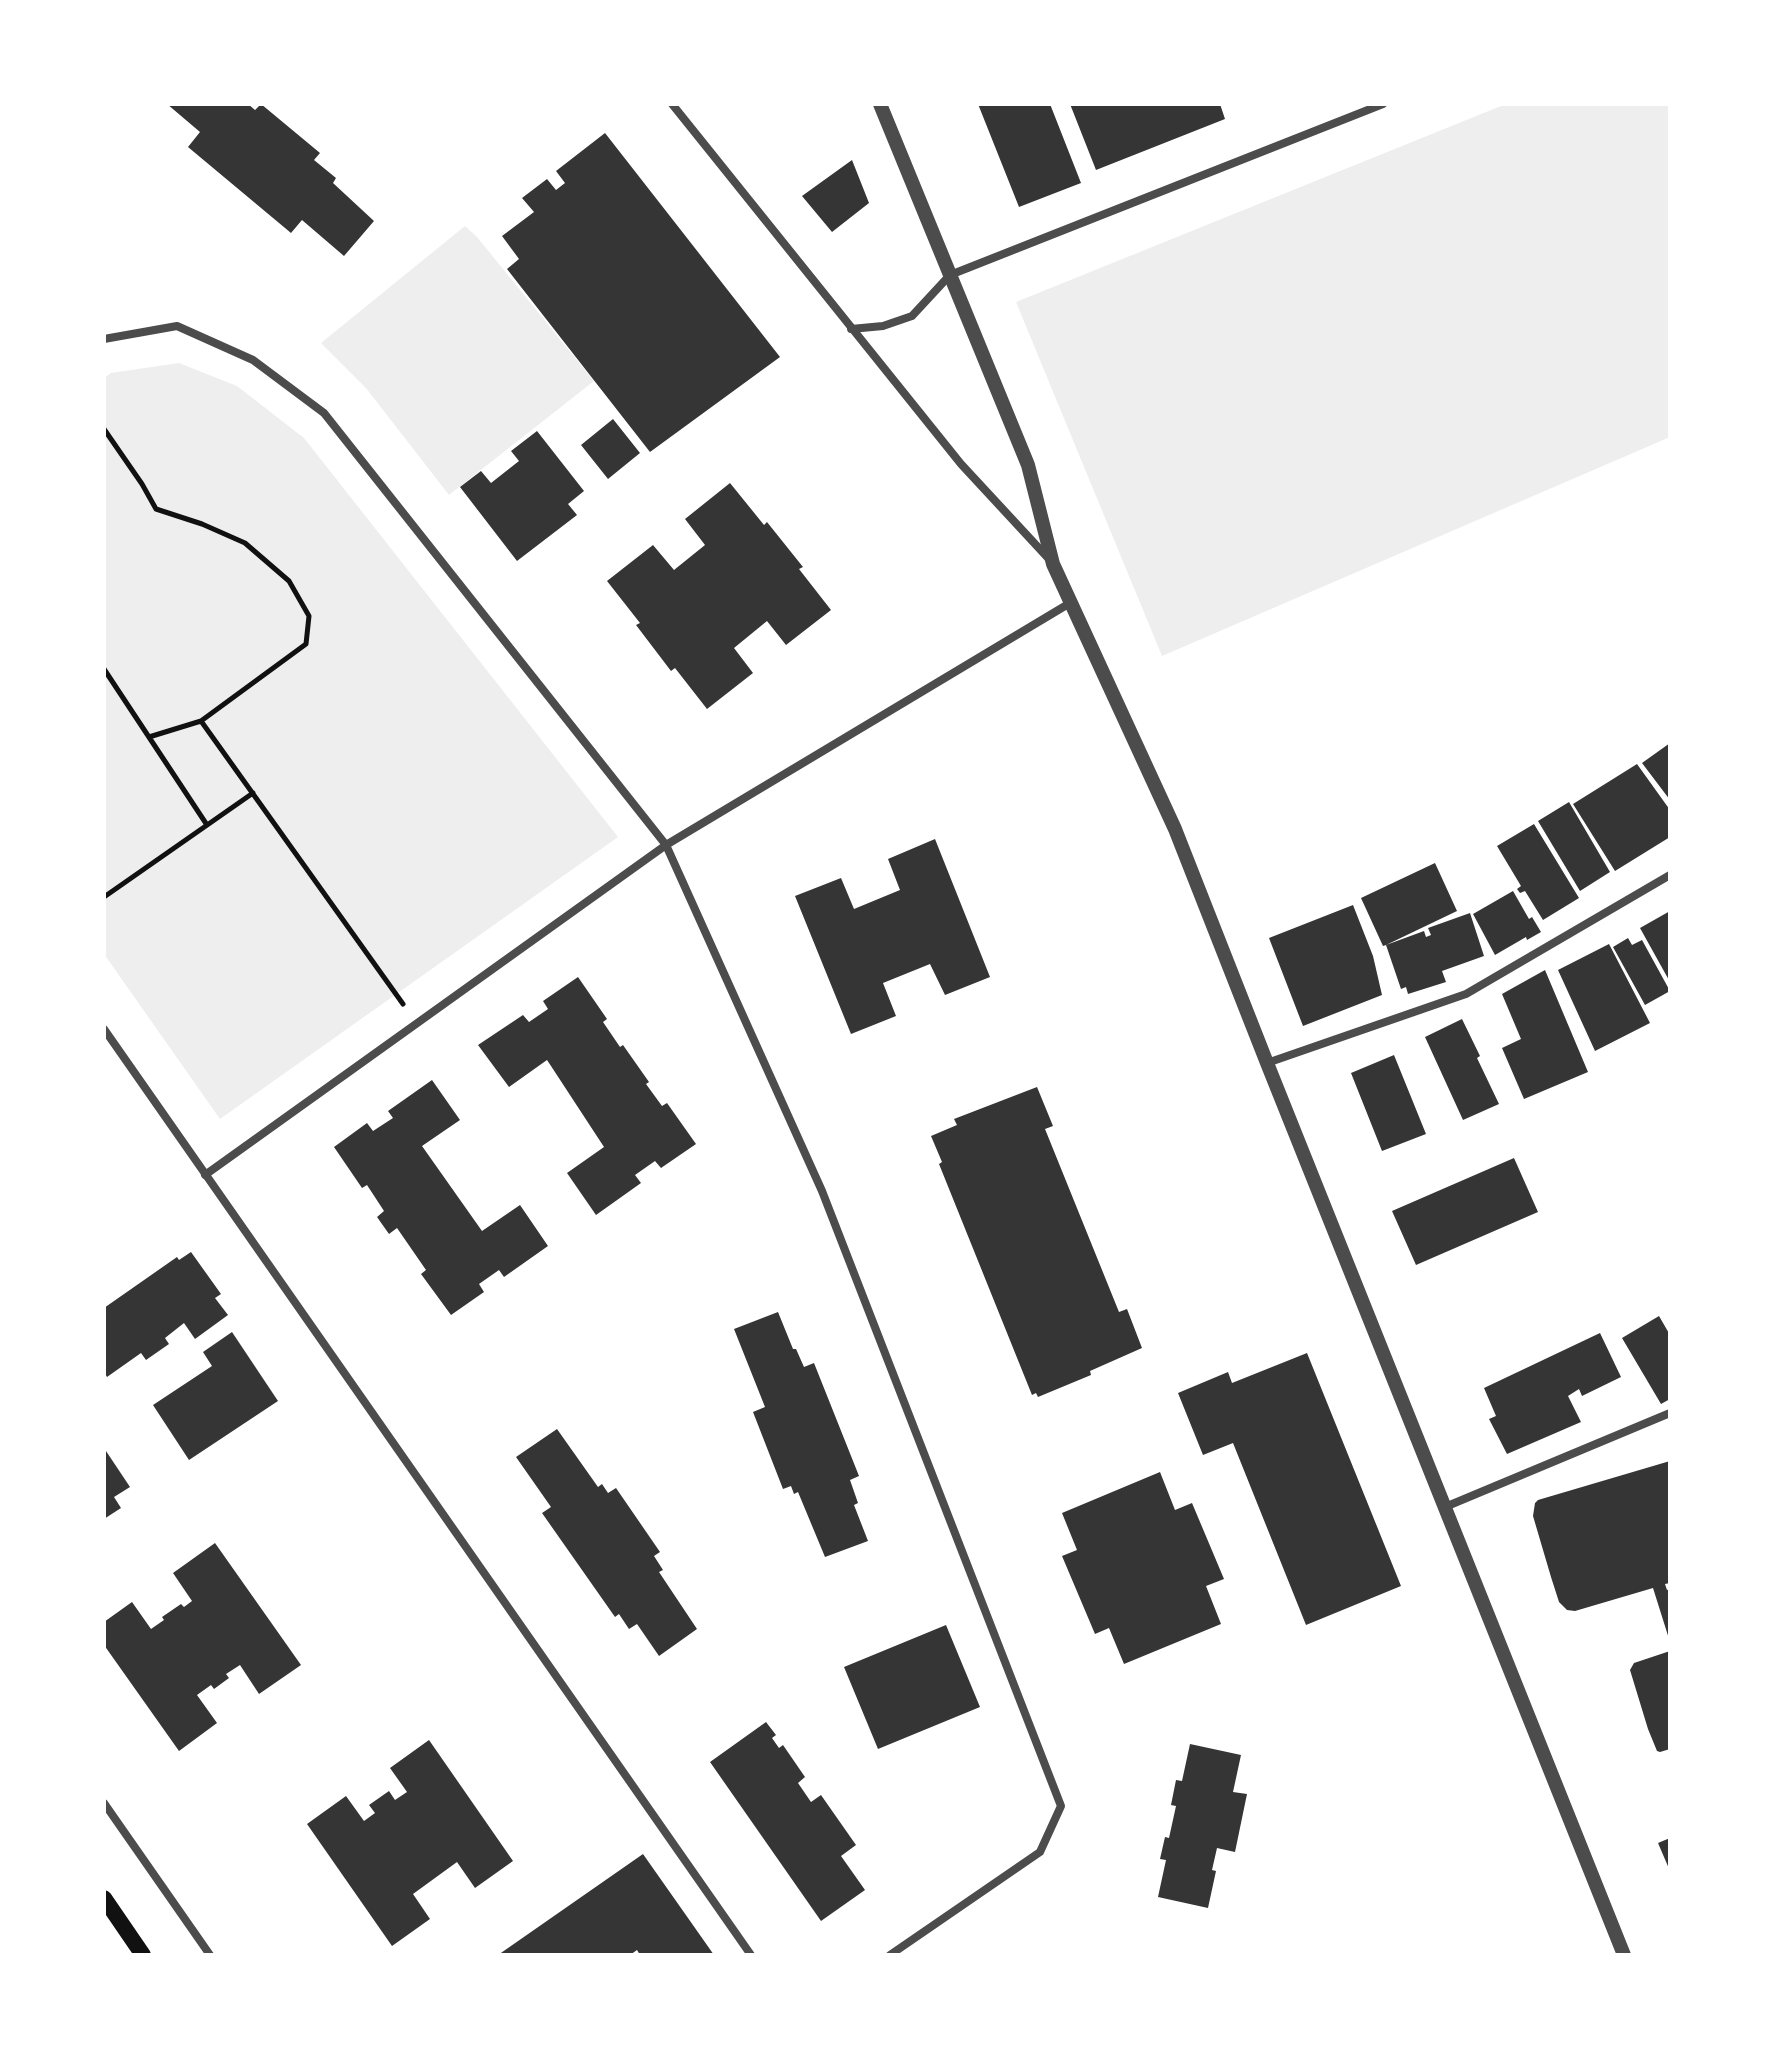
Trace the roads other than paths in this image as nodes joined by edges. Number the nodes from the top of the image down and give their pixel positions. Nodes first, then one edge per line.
1 (672, 104) edge
2 (880, 104) edge
3 (1383, 104) edge
4 (950, 275) junction
5 (851, 329) junction
6 (104, 339) edge
7 (1053, 564) junction
8 (1070, 603) junction
9 (666, 845) junction
10 (1670, 875) edge
11 (104, 1029) edge
12 (1267, 1063) junction
13 (205, 1175) junction
14 (1670, 1413) edge
15 (1445, 1507) junction
16 (104, 1803) edge
17 (104, 1898) edge
18 (143, 1955) edge
19 (210, 1955) edge
20 (751, 1955) edge
21 (890, 1955) edge
22 (1624, 1955) edge

1 - 5 street
2 - 4 street
3 - 4 street
4 - 5 street
4 - 7 street
5 - 7 street
6 - 9 street
7 - 8 street
8 - 9 street
8 - 12 street
9 - 13 street
9 - 21 street
10 - 12 street
11 - 13 street
12 - 15 street
13 - 20 street
14 - 15 street
15 - 22 street
16 - 19 street
17 - 18 main road

